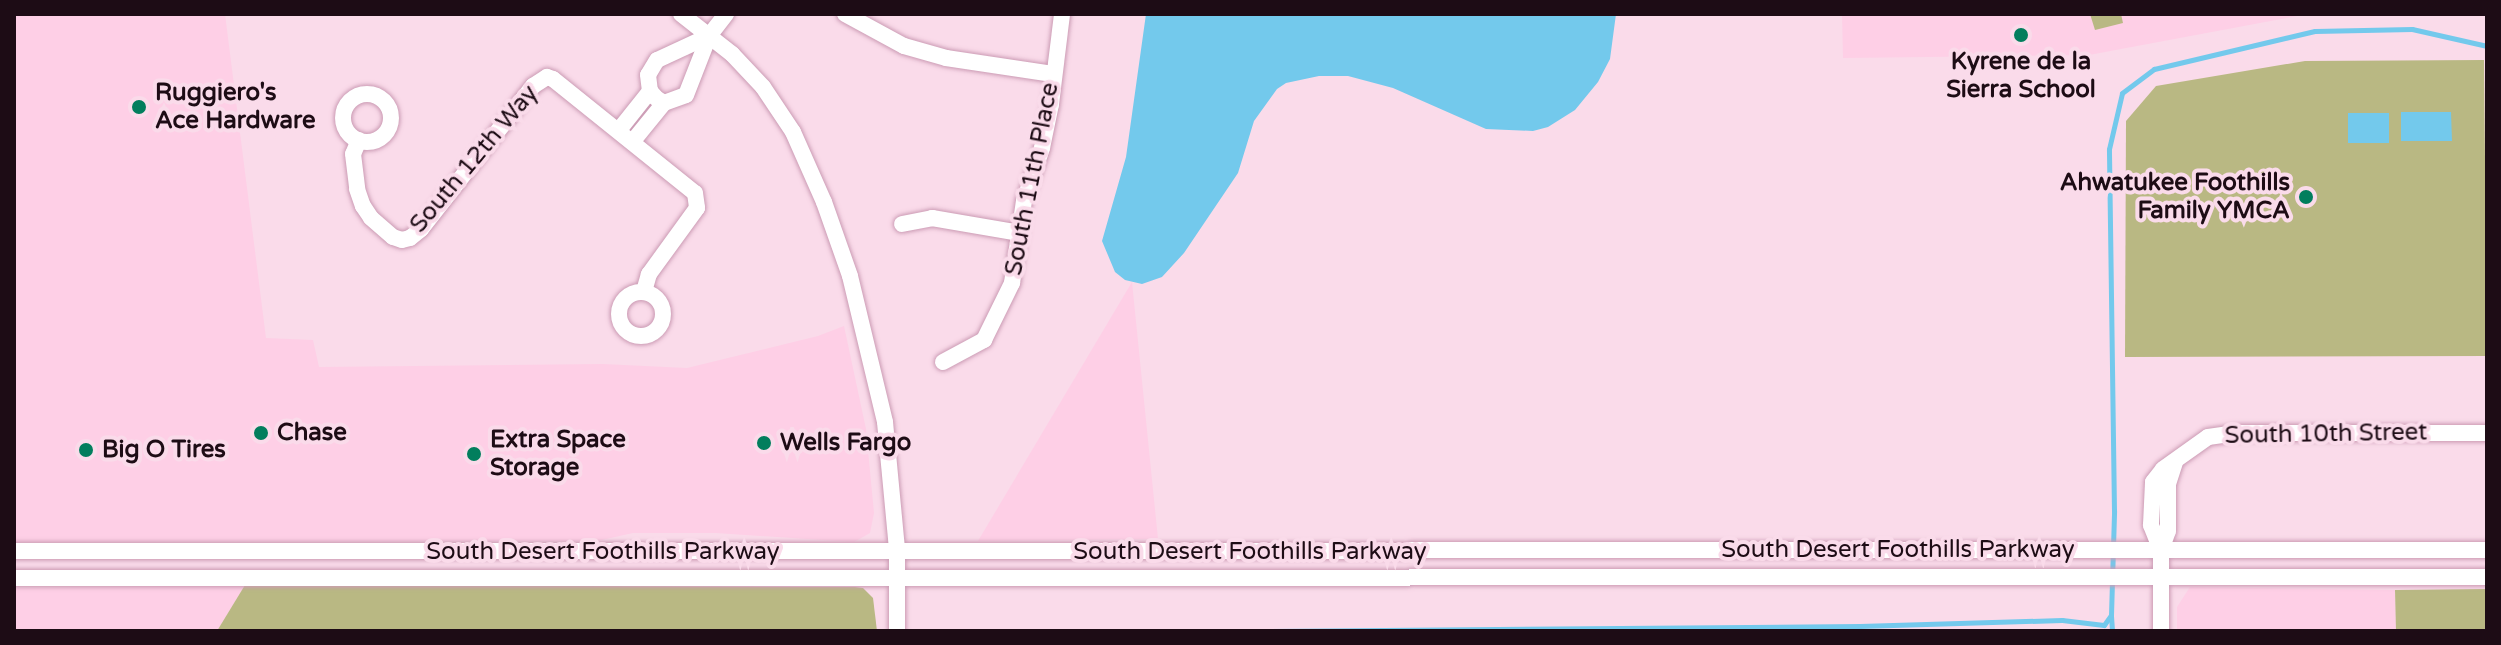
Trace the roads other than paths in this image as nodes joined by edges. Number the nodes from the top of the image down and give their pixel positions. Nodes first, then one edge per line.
1 (681, 14) edge
2 (726, 14) edge
3 (845, 14) edge
4 (1062, 14) edge
5 (709, 36) junction
6 (1053, 74) junction
7 (650, 91) junction
8 (664, 103) junction
9 (619, 130) junction
10 (359, 140) dead end
11 (633, 141) junction
12 (902, 224) dead end
13 (1020, 233) junction
14 (644, 291) dead end
15 (943, 362) dead end
16 (2487, 433) edge
17 (897, 550) junction
18 (2161, 550) junction
19 (2487, 550) edge
20 (14, 551) edge
21 (1714, 551) junction
22 (896, 577) junction
23 (2161, 577) junction
24 (2487, 577) edge
25 (14, 578) edge
26 (1716, 578) junction
27 (897, 631) edge
28 (2161, 631) edge

1 - 5 street
2 - 5 street
3 - 6 street
4 - 6 street, South 11th Place
5 - 7 street
5 - 8 street
5 - 17 street
6 - 13 street, South 11th Place
7 - 8 street
7 - 9 street
8 - 11 street
9 - 10 street, South 12th Way
9 - 11 street
11 - 14 street
12 - 13 street
13 - 15 street, South 11th Place
16 - 18 street, South 10th Street
17 - 20 street, South Desert Foothills Parkway
17 - 21 street, South Desert Foothills Parkway
17 - 22 street
18 - 19 street, South Desert Foothills Parkway
18 - 21 street, South Desert Foothills Parkway
18 - 23 street
21 - 26 street
22 - 25 street, South Desert Foothills Parkway
22 - 26 street, South Desert Foothills Parkway
22 - 27 street
23 - 24 street, South Desert Foothills Parkway
23 - 26 street, South Desert Foothills Parkway
23 - 28 street

